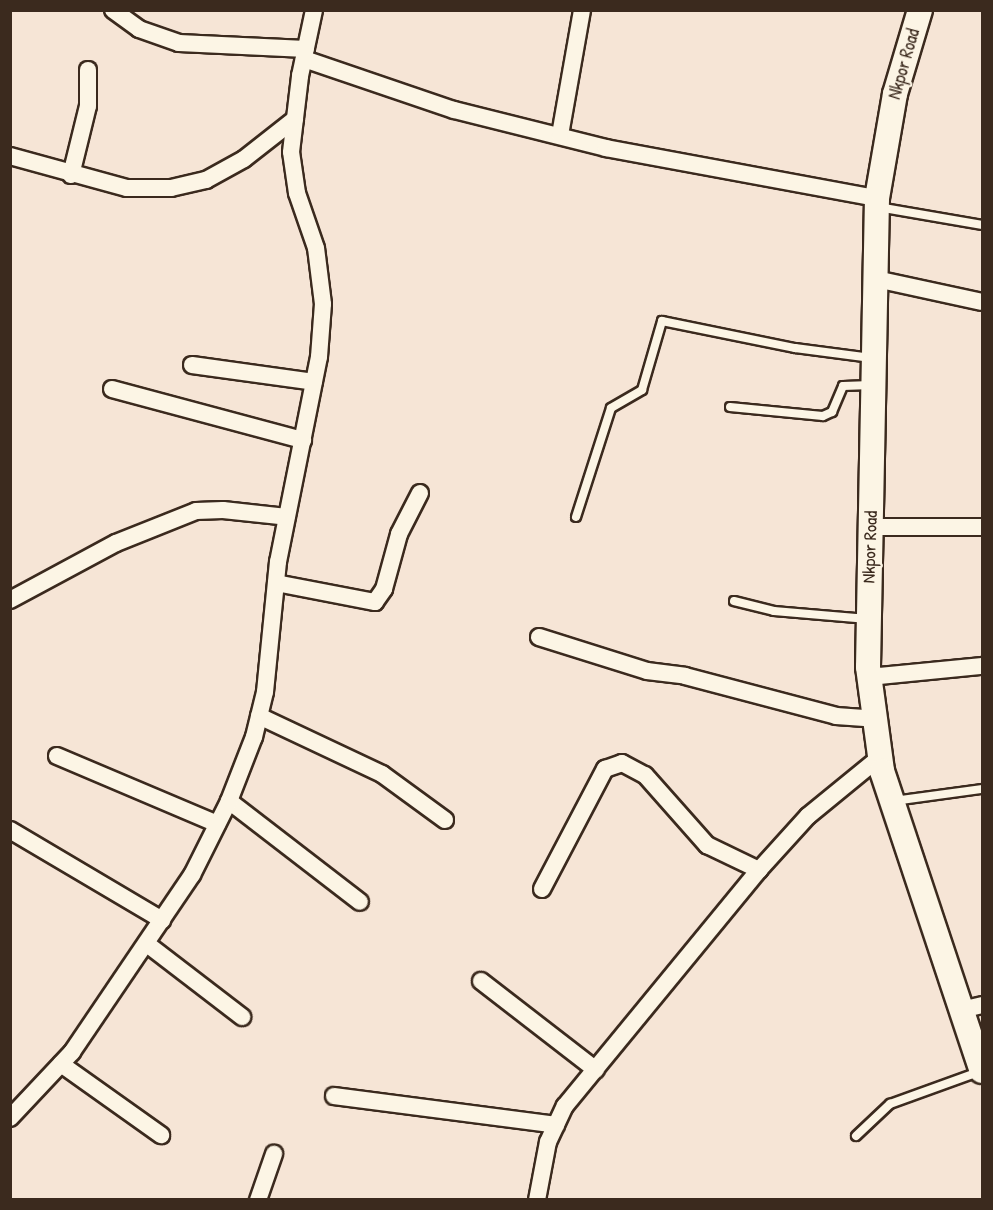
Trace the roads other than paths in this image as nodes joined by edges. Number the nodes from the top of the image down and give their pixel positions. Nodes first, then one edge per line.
1 (113, 10) edge
2 (314, 10) edge
3 (582, 10) edge
4 (920, 10) edge
5 (305, 54) junction
6 (88, 70) dead end
7 (295, 120) junction
8 (560, 135) junction
9 (10, 156) edge
10 (71, 175) junction
11 (877, 203) junction
12 (982, 225) edge
13 (876, 279) junction
14 (982, 302) edge
15 (871, 358) junction
16 (192, 365) dead end
17 (314, 382) junction
18 (871, 385) junction
19 (112, 388) dead end
20 (730, 407) dead end
21 (303, 440) junction
22 (420, 493) dead end
23 (287, 517) junction
24 (576, 517) dead end
25 (871, 527) junction
26 (982, 527) edge
27 (276, 583) junction
28 (10, 600) edge
29 (735, 601) dead end
30 (868, 619) junction
31 (539, 637) dead end
32 (982, 666) edge
33 (869, 677) junction
34 (259, 716) junction
35 (875, 719) junction
36 (57, 756) dead end
37 (880, 757) junction
38 (982, 789) edge
39 (229, 801) junction
40 (891, 802) junction
41 (445, 819) dead end
42 (217, 824) junction
43 (10, 830) edge
44 (759, 870) junction
45 (542, 889) dead end
46 (360, 902) dead end
47 (162, 920) junction
48 (147, 944) junction
49 (481, 981) dead end
50 (972, 1008) edge
51 (242, 1017) dead end
52 (61, 1064) junction
53 (596, 1070) junction
54 (982, 1071) edge
55 (334, 1096) dead end
56 (10, 1118) edge
57 (556, 1125) junction
58 (160, 1135) dead end
59 (856, 1136) dead end
60 (274, 1154) dead end
61 (258, 1200) edge
62 (537, 1200) edge

1 - 5 street
2 - 5 street
3 - 8 street
4 - 11 street, Nkpor Road
5 - 7 street
5 - 8 street
6 - 10 street
7 - 10 street
7 - 17 street
8 - 11 street
9 - 10 street
11 - 12 lane
11 - 13 street, Nkpor Road
13 - 14 street
13 - 15 street, Nkpor Road
15 - 18 street, Nkpor Road
15 - 24 lane
16 - 17 street
17 - 21 street
18 - 20 lane
18 - 25 street, Nkpor Road
19 - 21 street
21 - 23 street
22 - 27 street
23 - 27 street
23 - 28 street
25 - 26 street
25 - 30 street, Nkpor Road
27 - 34 street
29 - 30 lane
30 - 33 street, Nkpor Road
31 - 35 street
32 - 33 street
33 - 35 street, Nkpor Road
34 - 39 street
34 - 41 street
35 - 37 street, Nkpor Road
36 - 42 street
37 - 40 street, Nkpor Road
37 - 44 street
38 - 40 lane
39 - 42 street
39 - 46 street
40 - 50 street, Nkpor Road
42 - 47 street
43 - 47 street
44 - 45 street
44 - 53 street
47 - 48 street
48 - 51 street
48 - 52 street
49 - 53 street
50 - 54 street, Nkpor Road
52 - 56 street
52 - 58 street
53 - 57 street
54 - 59 lane
55 - 57 street
57 - 62 street
60 - 61 street

